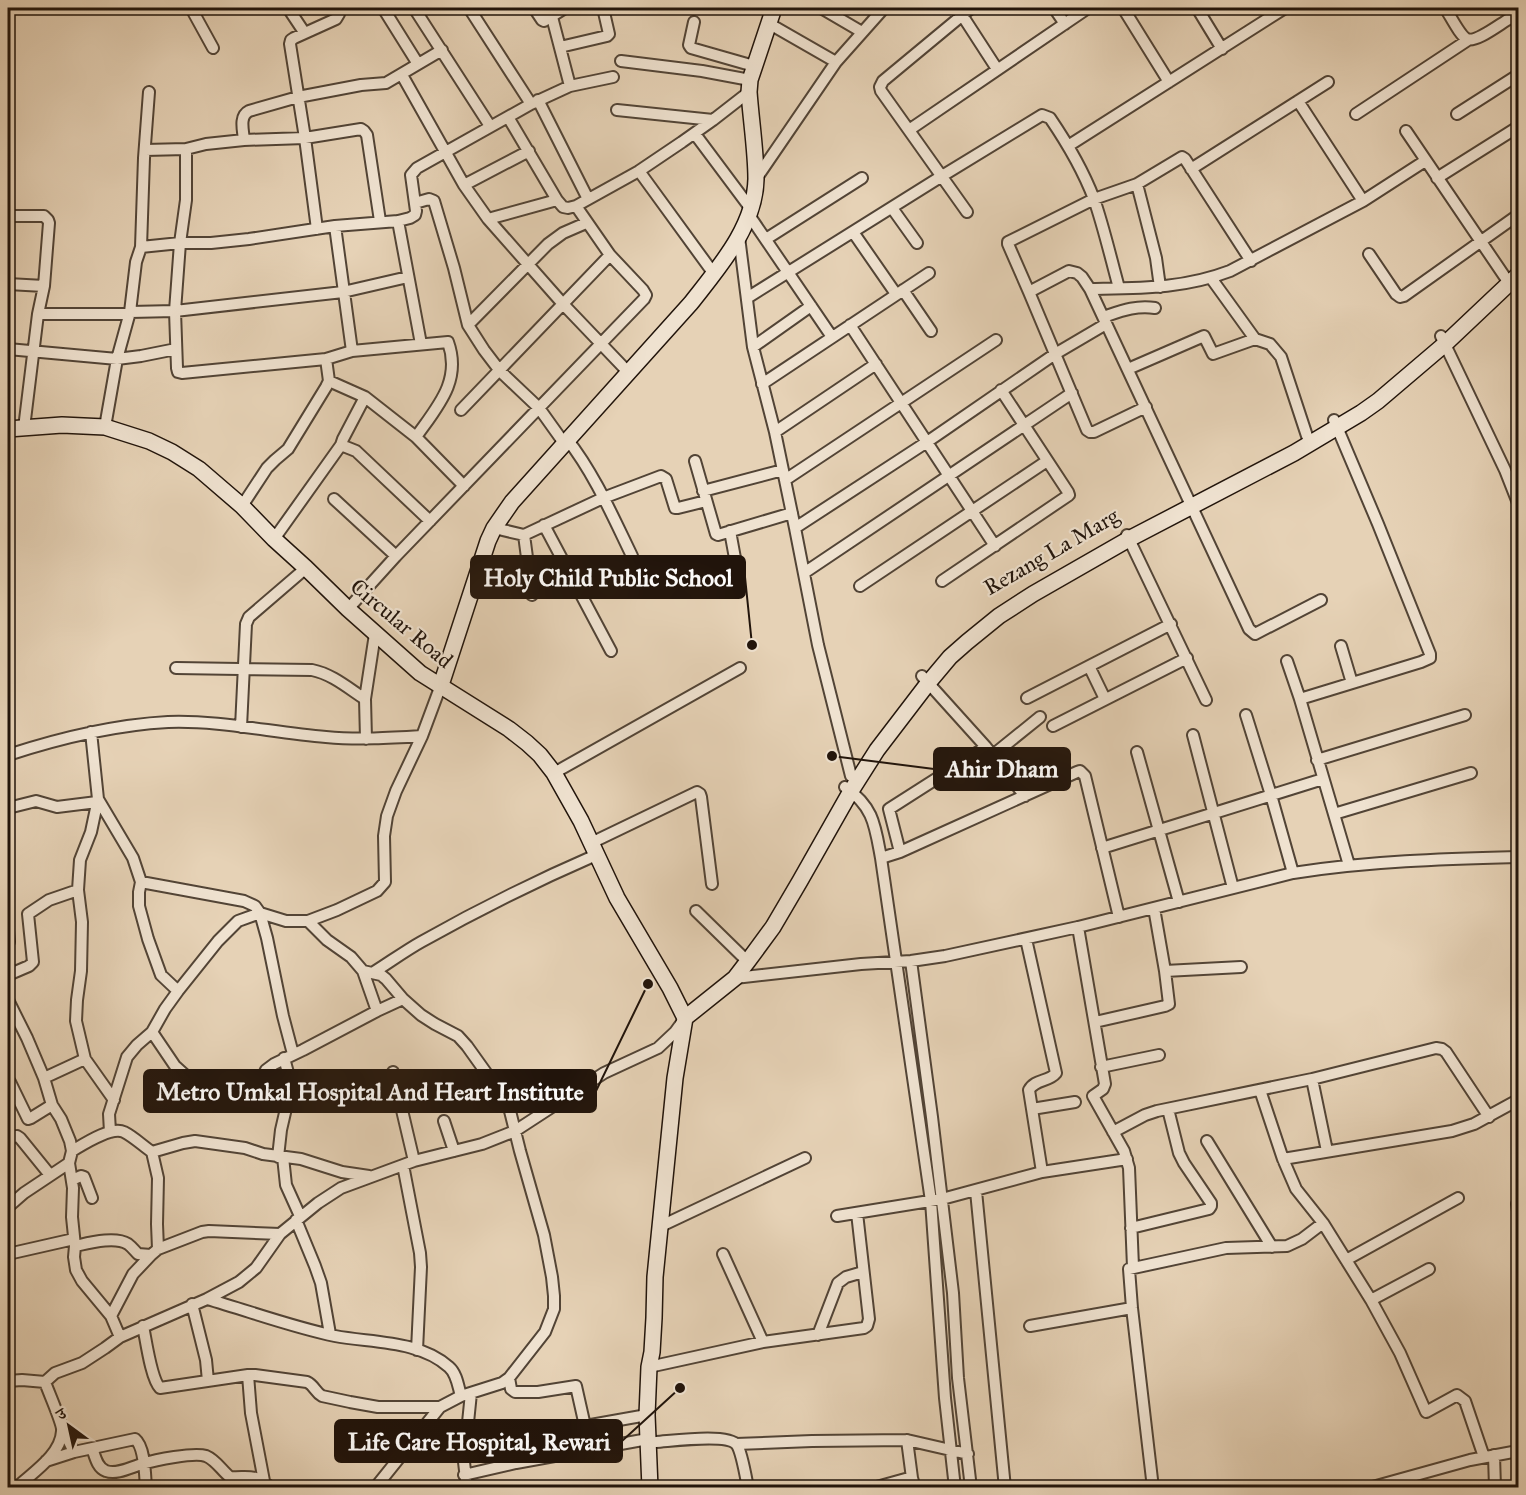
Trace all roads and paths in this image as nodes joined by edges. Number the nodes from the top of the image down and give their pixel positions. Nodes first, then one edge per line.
1 (191, 8) edge
2 (288, 8) edge
3 (336, 8) edge
4 (382, 8) edge
5 (414, 8) edge
6 (469, 8) edge
7 (534, 8) edge
8 (566, 8) edge
9 (603, 8) edge
10 (774, 8) edge
11 (821, 8) edge
12 (884, 8) edge
13 (971, 8) edge
14 (1054, 8) edge
15 (1088, 8) edge
16 (1123, 8) edge
17 (1197, 8) edge
18 (1285, 8) edge
19 (1445, 8) edge
20 (958, 11) edge
21 (552, 16) junction
22 (1509, 19) dead end
23 (694, 22) dead end
24 (768, 23) junction
25 (1065, 24) junction
26 (304, 32) junction
27 (862, 32) junction
28 (1468, 40) junction
29 (560, 47) junction
30 (213, 48) dead end
31 (1222, 49) junction
32 (442, 51) junction
33 (621, 61) dead end
34 (836, 62) junction
35 (418, 64) junction
36 (998, 69) junction
37 (402, 75) junction
38 (1518, 75) edge
39 (613, 77) dead end
40 (751, 79) junction
41 (1169, 82) junction
42 (1328, 82) dead end
43 (570, 86) junction
44 (149, 92) dead end
45 (298, 97) junction
46 (1298, 101) junction
47 (534, 102) junction
48 (617, 110) dead end
49 (1356, 114) dead end
50 (1457, 114) dead end
51 (508, 117) junction
52 (713, 120) junction
53 (490, 126) junction
54 (1518, 127) edge
55 (909, 130) junction
56 (1406, 131) dead end
57 (695, 134) junction
58 (305, 138) junction
59 (244, 140) junction
60 (1068, 146) junction
61 (186, 149) junction
62 (145, 150) junction
63 (446, 151) junction
64 (529, 151) junction
65 (1425, 161) junction
66 (1191, 169) junction
67 (639, 171) junction
68 (942, 176) junction
69 (862, 178) dead end
70 (1437, 178) junction
71 (756, 179) junction
72 (1137, 184) junction
73 (464, 185) junction
74 (588, 199) junction
75 (1094, 199) junction
76 (557, 200) junction
77 (1363, 201) junction
78 (415, 203) junction
79 (576, 206) junction
80 (892, 208) junction
81 (750, 212) junction
82 (967, 212) dead end
83 (1518, 215) edge
84 (8, 216) edge
85 (488, 219) junction
86 (398, 221) junction
87 (380, 222) junction
88 (586, 223) junction
89 (334, 226) junction
90 (317, 229) junction
91 (854, 232) junction
92 (739, 237) junction
93 (766, 239) junction
94 (1480, 242) junction
95 (180, 243) junction
96 (917, 243) dead end
97 (141, 247) junction
98 (1369, 254) dead end
99 (610, 255) junction
100 (1251, 261) junction
101 (1518, 262) edge
102 (527, 264) junction
103 (788, 273) junction
104 (929, 273) dead end
105 (714, 274) junction
106 (408, 277) junction
107 (1211, 278) junction
108 (1511, 278) edge
109 (8, 284) edge
110 (44, 286) junction
111 (1160, 287) junction
112 (1119, 288) junction
113 (1090, 289) junction
114 (343, 292) junction
115 (899, 292) junction
116 (1029, 292) junction
117 (747, 298) junction
118 (563, 304) junction
119 (811, 306) junction
120 (1155, 308) dead end
121 (175, 311) junction
122 (130, 313) junction
123 (38, 314) junction
124 (1104, 320) junction
125 (468, 325) junction
126 (850, 325) junction
127 (931, 331) dead end
128 (832, 337) junction
129 (1255, 339) junction
130 (996, 340) dead end
131 (1443, 340) junction
132 (421, 344) junction
133 (601, 344) junction
134 (753, 347) junction
135 (8, 349) edge
136 (176, 349) junction
137 (352, 351) junction
138 (34, 352) junction
139 (1054, 354) junction
140 (117, 359) junction
141 (326, 359) junction
142 (876, 364) junction
143 (1128, 369) junction
144 (500, 370) junction
145 (628, 372) junction
146 (329, 381) junction
147 (762, 384) junction
148 (1001, 390) junction
149 (1072, 393) junction
150 (365, 398) junction
151 (901, 403) junction
152 (1146, 407) junction
153 (538, 408) junction
154 (461, 410) dead end
155 (1335, 424) junction
156 (1023, 425) junction
157 (105, 427) junction
158 (24, 428) junction
159 (8, 429) edge
160 (775, 432) junction
161 (1307, 436) junction
162 (417, 437) junction
163 (565, 441) junction
164 (927, 442) junction
165 (341, 445) junction
166 (1047, 460) junction
167 (695, 461) dead end
168 (784, 475) junction
169 (949, 475) junction
170 (464, 486) junction
171 (704, 496) junction
172 (334, 498) dead end
173 (603, 498) junction
174 (1518, 503) edge
175 (1191, 504) junction
176 (242, 506) junction
177 (972, 512) junction
178 (792, 513) junction
179 (430, 521) junction
180 (544, 525) junction
181 (494, 528) junction
182 (795, 528) junction
183 (730, 531) junction
184 (524, 535) junction
185 (1128, 536) junction
186 (274, 540) junction
187 (995, 546) junction
188 (396, 556) junction
189 (632, 556) dead end
190 (306, 568) junction
191 (804, 573) junction
192 (942, 581) dead end
193 (690, 582) dead end
194 (860, 586) dead end
195 (532, 595) dead end
196 (1321, 600) dead end
197 (348, 609) junction
198 (1171, 624) junction
199 (375, 633) junction
200 (1341, 646) dead end
201 (611, 651) dead end
202 (1187, 658) junction
203 (1287, 661) dead end
204 (1089, 666) junction
205 (176, 668) dead end
206 (740, 668) dead end
207 (244, 670) junction
208 (926, 679) junction
209 (1352, 683) junction
210 (441, 686) junction
211 (1027, 698) dead end
212 (365, 699) junction
213 (1105, 699) junction
214 (1300, 699) junction
215 (1206, 700) dead end
216 (1246, 715) dead end
217 (1465, 715) dead end
218 (1040, 717) dead end
219 (1053, 726) dead end
220 (241, 727) junction
221 (91, 732) junction
222 (1193, 735) dead end
223 (422, 736) junction
224 (366, 739) junction
225 (989, 751) junction
226 (1137, 752) dead end
227 (8, 755) edge
228 (1317, 760) junction
229 (554, 773) junction
230 (1471, 773) dead end
231 (1323, 779) junction
232 (849, 785) junction
233 (1271, 795) junction
234 (1025, 796) junction
235 (97, 801) junction
236 (8, 808) edge
237 (889, 809) junction
238 (869, 812) junction
239 (1215, 814) junction
240 (1334, 814) junction
241 (1160, 831) junction
242 (1102, 848) junction
243 (594, 849) junction
244 (814, 850) junction
245 (900, 852) junction
246 (1518, 857) edge
247 (881, 858) junction
248 (1349, 865) junction
249 (1293, 873) junction
250 (141, 882) junction
251 (712, 884) dead end
252 (1233, 888) junction
253 (78, 890) junction
254 (1179, 902) junction
255 (1154, 908) junction
256 (696, 911) dead end
257 (260, 913) junction
258 (1119, 917) junction
259 (308, 921) junction
260 (1078, 927) junction
261 (1026, 939) junction
262 (742, 957) junction
263 (911, 961) junction
264 (896, 962) junction
265 (1241, 967) dead end
266 (369, 971) junction
267 (1165, 971) junction
268 (8, 975) edge
269 (735, 978) junction
270 (178, 991) junction
271 (717, 992) junction
272 (403, 999) junction
273 (8, 1000) edge
274 (377, 1011) junction
275 (685, 1018) junction
276 (1095, 1022) junction
277 (152, 1032) junction
278 (1160, 1055) dead end
279 (289, 1056) junction
280 (85, 1059) junction
281 (1101, 1067) junction
282 (393, 1072) dead end
283 (44, 1078) junction
284 (1312, 1079) junction
285 (8, 1081) edge
286 (1260, 1090) junction
287 (114, 1100) junction
288 (1518, 1100) edge
289 (1075, 1102) dead end
290 (52, 1105) junction
291 (1032, 1109) junction
292 (1168, 1109) junction
293 (1489, 1117) junction
294 (444, 1121) dead end
295 (516, 1131) junction
296 (110, 1132) junction
297 (1113, 1132) junction
298 (8, 1138) edge
299 (1207, 1141) dead end
300 (72, 1151) junction
301 (454, 1151) junction
302 (1327, 1151) junction
303 (152, 1152) junction
304 (281, 1157) junction
305 (805, 1158) dead end
306 (1283, 1159) junction
307 (1127, 1160) junction
308 (69, 1163) junction
309 (409, 1163) junction
310 (1042, 1172) junction
311 (50, 1175) junction
312 (370, 1177) junction
313 (72, 1180) junction
314 (976, 1191) junction
315 (92, 1198) dead end
316 (1458, 1198) dead end
317 (937, 1200) junction
318 (1518, 1202) edge
319 (8, 1207) edge
320 (1518, 1211) edge
321 (857, 1213) junction
322 (837, 1216) dead end
323 (298, 1218) junction
324 (1323, 1223) junction
325 (659, 1227) junction
326 (1131, 1228) junction
327 (280, 1234) junction
328 (74, 1243) junction
329 (1272, 1247) junction
330 (155, 1252) junction
331 (8, 1254) edge
332 (723, 1254) dead end
333 (1346, 1260) junction
334 (1133, 1267) junction
335 (1429, 1269) dead end
336 (863, 1272) junction
337 (207, 1299) junction
338 (1371, 1300) junction
339 (192, 1304) junction
340 (1132, 1308) junction
341 (111, 1316) junction
342 (143, 1326) junction
343 (1030, 1326) dead end
344 (330, 1334) junction
345 (818, 1335) junction
346 (120, 1337) junction
347 (764, 1342) junction
348 (417, 1350) junction
349 (653, 1361) junction
350 (248, 1375) junction
351 (509, 1378) junction
352 (208, 1381) junction
353 (8, 1382) edge
354 (45, 1382) junction
355 (466, 1395) junction
356 (440, 1407) junction
357 (647, 1415) junction
358 (585, 1426) junction
359 (63, 1429) junction
360 (652, 1440) junction
361 (907, 1440) junction
362 (736, 1444) junction
363 (92, 1448) junction
364 (588, 1450) junction
365 (951, 1450) junction
366 (1518, 1451) edge
367 (74, 1452) junction
368 (968, 1454) junction
369 (1489, 1456) junction
370 (45, 1461) junction
371 (144, 1463) junction
372 (464, 1475) junction
373 (914, 1483) edge
374 (267, 1484) edge
375 (16, 1488) edge
376 (146, 1488) edge
377 (375, 1488) edge
378 (467, 1488) edge
379 (650, 1488) edge
380 (659, 1488) edge
381 (748, 1488) edge
382 (873, 1488) edge
383 (955, 1488) edge
384 (971, 1488) edge
385 (1005, 1488) edge
386 (1153, 1488) edge
387 (1369, 1488) edge
388 (1496, 1488) edge

1 - 30 street
2 - 26 street
3 - 26 street
4 - 35 street
5 - 32 street
6 - 47 street
7 - 21 street
8 - 21 street
9 - 29 street
10 - 24 main road
11 - 27 street
12 - 27 street
13 - 20 street
14 - 25 street
15 - 25 street
16 - 41 street
17 - 31 street
18 - 31 street
19 - 28 street
20 - 36 street
20 - 55 street
21 - 29 street
22 - 28 street
23 - 40 street
24 - 34 street
24 - 40 main road
25 - 36 street
26 - 45 street
27 - 34 street
28 - 49 street
29 - 43 street
31 - 41 street
32 - 35 street
32 - 53 street
33 - 40 street
34 - 71 street
35 - 37 street
36 - 55 street
37 - 45 street
37 - 63 street
38 - 50 street
39 - 43 street
40 - 52 street
40 - 71 main road
41 - 60 street
42 - 46 street
43 - 47 street
44 - 62 street
45 - 58 street
45 - 59 street
46 - 66 street
46 - 77 street
47 - 51 street
47 - 74 street
48 - 52 street
51 - 53 street
51 - 64 street
52 - 57 street
53 - 63 street
54 - 70 street
55 - 68 street
56 - 65 street
57 - 67 street
57 - 81 street
58 - 59 street
58 - 87 street
58 - 90 street
59 - 61 street
60 - 68 street
60 - 75 street
61 - 62 street
61 - 95 street
62 - 97 street
63 - 73 street
63 - 78 street
64 - 73 street
64 - 76 street
65 - 70 street
65 - 77 street
66 - 72 street
66 - 100 street
67 - 74 street
67 - 105 street
68 - 80 street
68 - 82 street
69 - 93 street
70 - 94 street
71 - 81 main road
72 - 75 street
72 - 111 street
73 - 85 street
74 - 79 street
75 - 112 street
75 - 116 street
76 - 79 street
76 - 85 street
77 - 100 street
78 - 86 street
78 - 125 street
79 - 88 street
80 - 91 street
80 - 96 street
81 - 92 main road
81 - 93 street
83 - 94 street
84 - 110 street
85 - 102 street
86 - 87 street
86 - 106 street
87 - 89 street
88 - 99 street
88 - 102 street
89 - 90 street
89 - 114 street
90 - 95 street
91 - 103 street
91 - 115 street
92 - 105 main road
92 - 117 street
93 - 103 street
94 - 98 street
94 - 108 street
95 - 97 street
95 - 121 street
97 - 122 street
99 - 118 street
99 - 133 street
100 - 107 street
101 - 108 main road, Rezang La Marg
102 - 118 street
102 - 125 street
103 - 117 street
103 - 119 street
104 - 115 street
105 - 145 main road
106 - 114 street
106 - 132 street
107 - 111 street
107 - 129 street
108 - 131 main road, Rezang La Marg
109 - 110 street
110 - 123 street
111 - 112 street
112 - 113 street
113 - 116 street
113 - 124 street
114 - 121 street
114 - 137 street
115 - 126 street
115 - 127 street
116 - 139 street
117 - 134 street
118 - 133 street
118 - 144 street
119 - 128 street
119 - 134 street
120 - 124 street
121 - 122 street
121 - 136 street
122 - 123 street
122 - 140 street
123 - 138 street
124 - 139 street
124 - 143 street
125 - 144 street
126 - 128 street
126 - 142 street
128 - 147 street
129 - 143 street
129 - 161 street
130 - 151 street
131 - 155 main road, Rezang La Marg
131 - 174 street
132 - 137 street
132 - 162 street
133 - 145 street
133 - 153 street
134 - 147 street
135 - 138 street
136 - 140 street
136 - 141 street
137 - 141 street
138 - 140 street
138 - 158 street
139 - 148 street
139 - 149 street
140 - 157 street
141 - 146 street
142 - 151 street
142 - 160 street
143 - 152 street
144 - 153 street
144 - 154 street
145 - 163 main road
146 - 150 street
146 - 176 street
147 - 160 street
148 - 156 street
148 - 164 street
149 - 152 street
149 - 156 street
150 - 162 street
150 - 165 street
151 - 164 street
151 - 168 street
152 - 175 street
153 - 163 street
153 - 170 street
155 - 161 main road, Rezang La Marg
155 - 175 main road, Rezang La Marg
155 - 209 street
156 - 166 street
156 - 169 street
157 - 158 main road, Circular Road
157 - 176 main road, Circular Road
158 - 159 main road, Circular Road
160 - 168 street
161 - 175 main road, Rezang La Marg
162 - 170 street
163 - 173 street
163 - 181 main road
164 - 169 street
164 - 182 street
165 - 179 street
165 - 186 street
166 - 177 street
166 - 187 street
167 - 171 street
168 - 171 street
168 - 178 street
169 - 177 street
169 - 191 street
170 - 179 street
171 - 173 street
171 - 183 street
172 - 188 street
173 - 180 street
173 - 189 street
175 - 185 main road, Rezang La Marg
175 - 196 street
176 - 186 main road, Circular Road
177 - 187 street
177 - 194 street
178 - 182 street
178 - 183 street
179 - 188 street
180 - 184 street
180 - 201 street
181 - 184 street
181 - 210 main road
182 - 191 street
183 - 193 street
184 - 195 street
185 - 198 street
185 - 208 main road, Rezang La Marg
186 - 190 main road, Circular Road
187 - 192 street
188 - 197 street
190 - 197 main road, Circular Road
190 - 207 street
191 - 232 street
197 - 199 main road, Circular Road
198 - 202 street
198 - 204 street
199 - 210 main road, Circular Road
199 - 212 street
200 - 209 street
202 - 213 street
202 - 215 street
203 - 214 street
204 - 211 street
204 - 213 street
205 - 207 street
206 - 229 street
207 - 212 street
207 - 220 street
208 - 225 street
208 - 232 main road, Rezang La Marg
209 - 214 street
210 - 223 street
210 - 229 main road, Circular Road
212 - 224 street
213 - 219 street
214 - 228 street
216 - 233 street
217 - 228 street
218 - 225 street
220 - 221 street
220 - 224 street
221 - 227 street
221 - 235 street
222 - 239 street
223 - 224 street
223 - 259 street
225 - 234 street
225 - 237 street
226 - 241 street
228 - 231 street
229 - 243 main road, Circular Road
230 - 240 street
231 - 233 street
231 - 240 street
232 - 238 street
232 - 244 main road, Rezang La Marg
233 - 239 street
233 - 249 street
234 - 242 street
234 - 245 street
235 - 236 street
235 - 250 street
235 - 253 street
237 - 238 street
237 - 245 street
238 - 247 street
239 - 241 street
239 - 252 street
240 - 248 street
241 - 242 street
241 - 254 street
242 - 258 street
243 - 251 street
243 - 266 street
243 - 275 main road, Circular Road
244 - 262 main road, Rezang La Marg
244 - 269 main road, Rezang La Marg
245 - 247 street
246 - 248 street
247 - 264 street
248 - 249 street
249 - 252 street
250 - 257 street
250 - 270 street
252 - 254 street
253 - 268 street
253 - 280 street
254 - 255 street
255 - 258 street
255 - 267 street
256 - 262 street
257 - 259 street
257 - 270 street
257 - 279 street
258 - 260 street
259 - 266 street
260 - 261 street
260 - 276 street
261 - 263 street
261 - 291 street
262 - 271 main road, Rezang La Marg
263 - 264 street
263 - 317 street
264 - 269 street
264 - 317 street
265 - 267 street
266 - 272 street
266 - 274 street
267 - 276 street
269 - 271 main road, Rezang La Marg
270 - 277 street
271 - 275 main road, Rezang La Marg
272 - 274 street
272 - 295 street
273 - 283 street
274 - 279 street
275 - 295 street
275 - 325 main road
276 - 281 street
277 - 279 street
277 - 287 street
278 - 281 street
279 - 304 street
280 - 283 street
280 - 287 street
281 - 297 street
282 - 309 street
283 - 290 street
284 - 286 street
284 - 293 street
284 - 302 street
285 - 290 street
286 - 292 street
286 - 306 street
287 - 296 street
288 - 293 street
289 - 291 street
290 - 300 street
291 - 310 street
292 - 297 street
292 - 326 street
293 - 302 street
294 - 301 street
295 - 301 street
295 - 351 street
296 - 300 street
296 - 303 street
297 - 307 street
298 - 311 street
299 - 329 street
300 - 308 street
301 - 309 street
302 - 306 street
303 - 304 street
303 - 330 street
304 - 312 street
304 - 323 street
305 - 325 street
306 - 324 street
307 - 310 street
307 - 326 street
308 - 311 street
308 - 313 street
309 - 312 street
309 - 348 street
310 - 314 street
311 - 319 street
312 - 323 street
313 - 315 street
313 - 328 street
314 - 317 street
314 - 385 street
316 - 333 street
317 - 321 street
317 - 365 street
317 - 368 street
318 - 320 street
321 - 322 street
321 - 336 street
323 - 327 street
323 - 344 street
324 - 329 street
324 - 333 street
325 - 349 main road
326 - 334 street
327 - 330 street
327 - 337 street
328 - 330 street
328 - 331 street
328 - 341 street
329 - 334 street
330 - 341 street
332 - 347 street
333 - 338 street
334 - 340 street
335 - 338 street
336 - 345 street
336 - 345 street
337 - 339 street
337 - 344 street
338 - 369 street
339 - 342 street
339 - 352 street
340 - 343 street
340 - 386 street
341 - 346 street
342 - 346 street
342 - 352 street
344 - 348 street
345 - 347 street
346 - 354 street
347 - 349 street
348 - 355 street
349 - 357 main road
349 - 360 main road
350 - 352 street
350 - 356 street
350 - 374 street
351 - 355 street
351 - 358 street
353 - 354 street
354 - 359 street
355 - 356 street
355 - 372 street
356 - 377 street
357 - 358 street
357 - 360 main road
358 - 364 street
359 - 367 street
359 - 370 street
360 - 362 street
360 - 364 street
360 - 379 main road
360 - 380 main road
361 - 362 street
361 - 365 street
361 - 373 street
362 - 381 street
363 - 367 street
363 - 371 street
363 - 371 street
364 - 372 street
365 - 368 street
365 - 383 street
366 - 369 street
367 - 370 street
368 - 384 street
369 - 387 street
369 - 388 street
370 - 375 street
371 - 374 street
371 - 376 street
372 - 378 street
373 - 382 street

